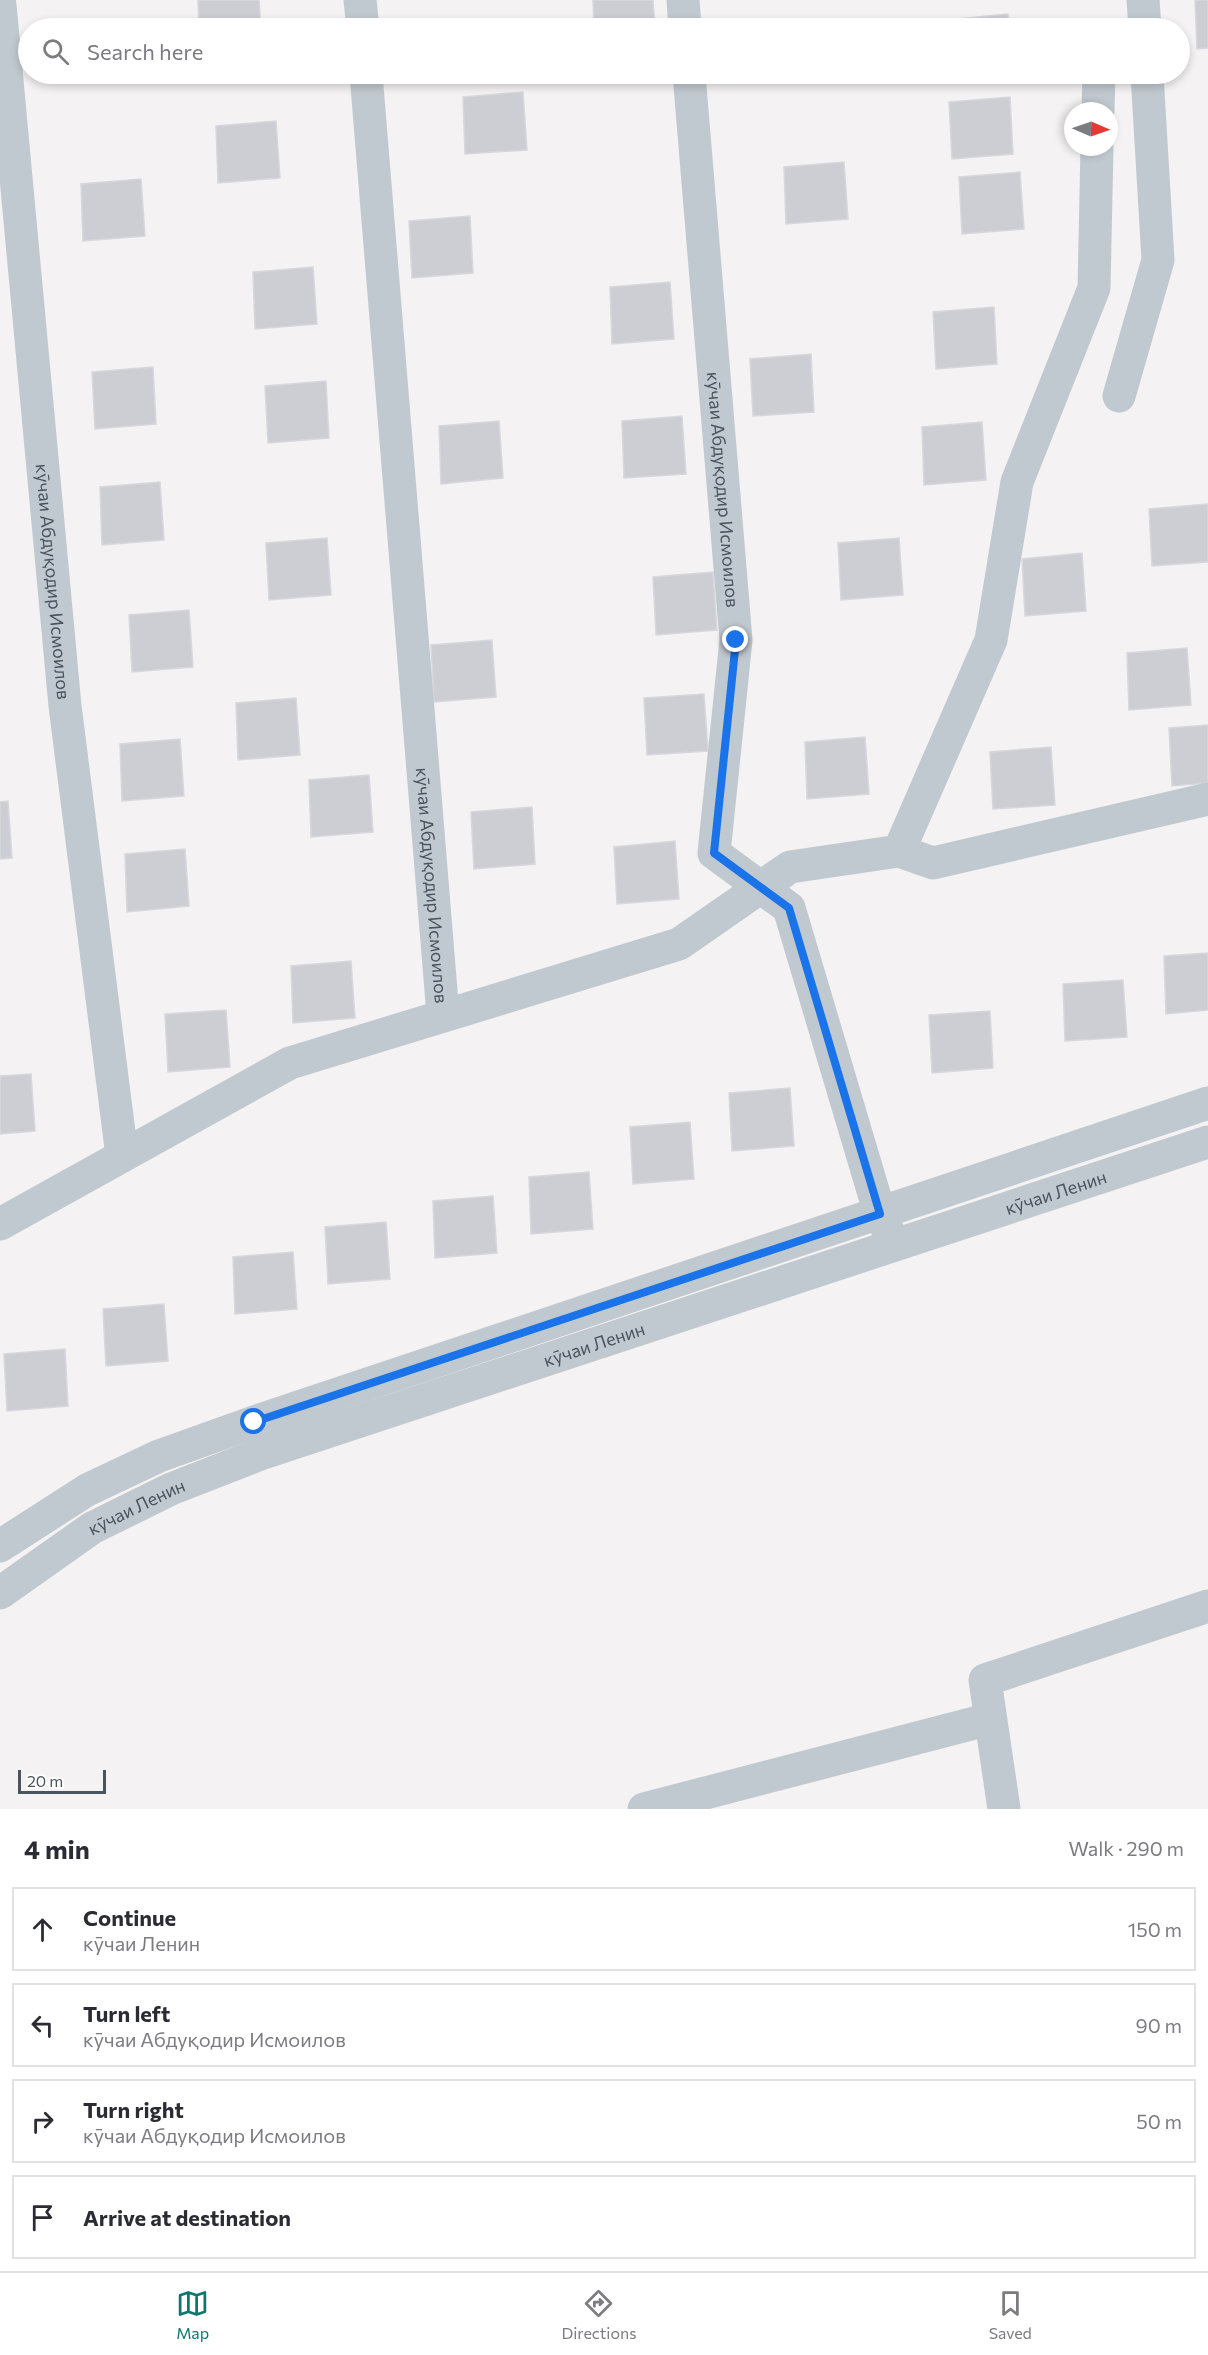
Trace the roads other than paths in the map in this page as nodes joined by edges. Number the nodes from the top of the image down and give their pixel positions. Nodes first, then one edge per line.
1 (360, 0) edge
2 (683, 0) edge
3 (1143, 0) edge
4 (0, 4) edge
5 (362, 18) edge
6 (684, 18) edge
7 (1144, 18) edge
8 (367, 84) edge
9 (690, 84) edge
10 (1099, 84) edge
11 (1149, 84) edge
12 (1098, 102) edge
13 (1098, 156) edge
14 (1119, 396) dead end
15 (1208, 799) edge
16 (899, 851) junction
17 (760, 886) junction
18 (443, 1016) junction
19 (1208, 1103) edge
20 (1208, 1142) edge
21 (122, 1156) junction
22 (880, 1214) junction
23 (0, 1224) edge
24 (895, 1246) junction
25 (516, 1335) junction
26 (526, 1366) junction
27 (0, 1546) edge
28 (0, 1593) edge
29 (1208, 1606) edge
30 (990, 1719) junction
31 (644, 1809) edge
32 (1004, 1809) edge

1 - 5 street
2 - 6 street
3 - 7 street
4 - 21 street, кӯчаи Абдуқодир Исмоилов
8 - 18 street, кӯчаи Абдуқодир Исмоилов
9 - 17 street, кӯчаи Абдуқодир Исмоилов
10 - 12 street
11 - 14 street
13 - 16 street
15 - 16 street
16 - 17 street
17 - 18 street
17 - 22 street, кӯчаи Абдуқодир Исмоилов
18 - 21 street
19 - 22 street, кӯчаи Ленин
20 - 24 street, кӯчаи Ленин
21 - 23 street
22 - 24 street, кӯчаи Абдуқодир Исмоилов
22 - 25 street, кӯчаи Ленин
24 - 26 street, кӯчаи Ленин
25 - 26 street
25 - 27 street, кӯчаи Ленин
26 - 28 street, кӯчаи Ленин
29 - 30 street
30 - 31 street
30 - 32 street

